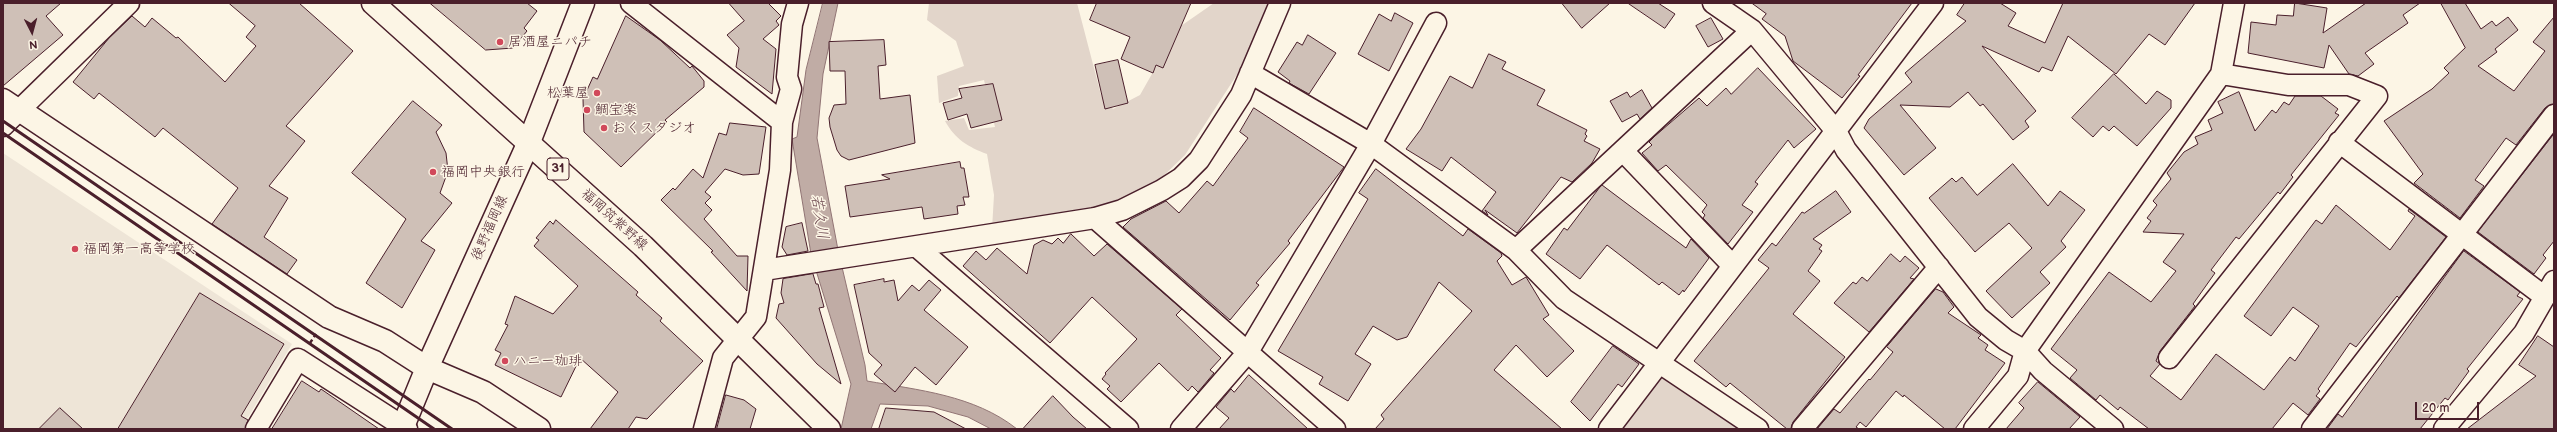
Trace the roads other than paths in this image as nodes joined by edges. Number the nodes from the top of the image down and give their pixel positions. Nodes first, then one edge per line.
1 (129, 3) edge
2 (373, 3) edge
3 (583, 3) edge
4 (631, 3) edge
5 (798, 3) edge
6 (1280, 3) edge
7 (1713, 3) edge
8 (1933, 3) edge
9 (2234, 3) edge
10 (1436, 23) dead end
11 (1752, 30) junction
12 (1250, 73) junction
13 (2221, 74) junction
14 (12, 105) edge
15 (2554, 115) edge
16 (782, 122) junction
17 (3, 126) edge
18 (1836, 131) junction
19 (529, 142) junction
20 (2339, 142) junction
21 (1371, 144) junction
22 (1623, 151) junction
23 (1095, 218) junction
24 (2462, 233) junction
25 (916, 247) junction
26 (1516, 250) junction
27 (1732, 265) junction
28 (1939, 267) junction
29 (764, 270) junction
30 (2549, 289) edge
31 (740, 339) junction
32 (2025, 351) junction
33 (1248, 352) junction
34 (2170, 358) dead end
35 (1660, 363) junction
36 (426, 368) junction
37 (404, 428) edge
38 (256, 429) edge
39 (539, 429) edge
40 (704, 429) edge
41 (830, 429) edge
42 (1128, 429) edge
43 (1181, 429) edge
44 (1335, 429) edge
45 (1609, 429) edge
46 (1758, 429) edge
47 (1802, 429) edge
48 (1974, 429) edge
49 (2113, 429) edge
50 (2312, 429) edge
51 (2444, 429) edge

1 - 14 street
2 - 19 main road, 福岡筑紫野線 / 31
3 - 19 main road, 後野福岡線
4 - 16 street
5 - 16 street
6 - 12 street
7 - 11 street
8 - 18 street
9 - 13 street
10 - 21 street
11 - 18 street
11 - 22 street
12 - 21 street
12 - 23 street
13 - 20 street
13 - 32 street
14 - 17 street
14 - 36 main road
15 - 24 street
16 - 29 street
18 - 27 street
18 - 28 street
19 - 31 main road, 福岡筑紫野線 / 31
19 - 36 main road, 後野福岡線
20 - 24 street
20 - 34 street
21 - 26 street
21 - 33 street
22 - 26 street
22 - 27 street
23 - 25 street
23 - 33 street
24 - 30 street
24 - 50 street
25 - 29 street
25 - 42 street
26 - 35 street
27 - 35 street
28 - 32 street
28 - 47 street
29 - 31 street
30 - 51 street
31 - 40 street
31 - 41 main road, 福岡筑紫野線 / 31
32 - 48 street
32 - 49 street
33 - 43 street
33 - 44 street
35 - 45 street
35 - 46 street
36 - 37 main road, 後野福岡線
36 - 39 main road
37 - 38 street

